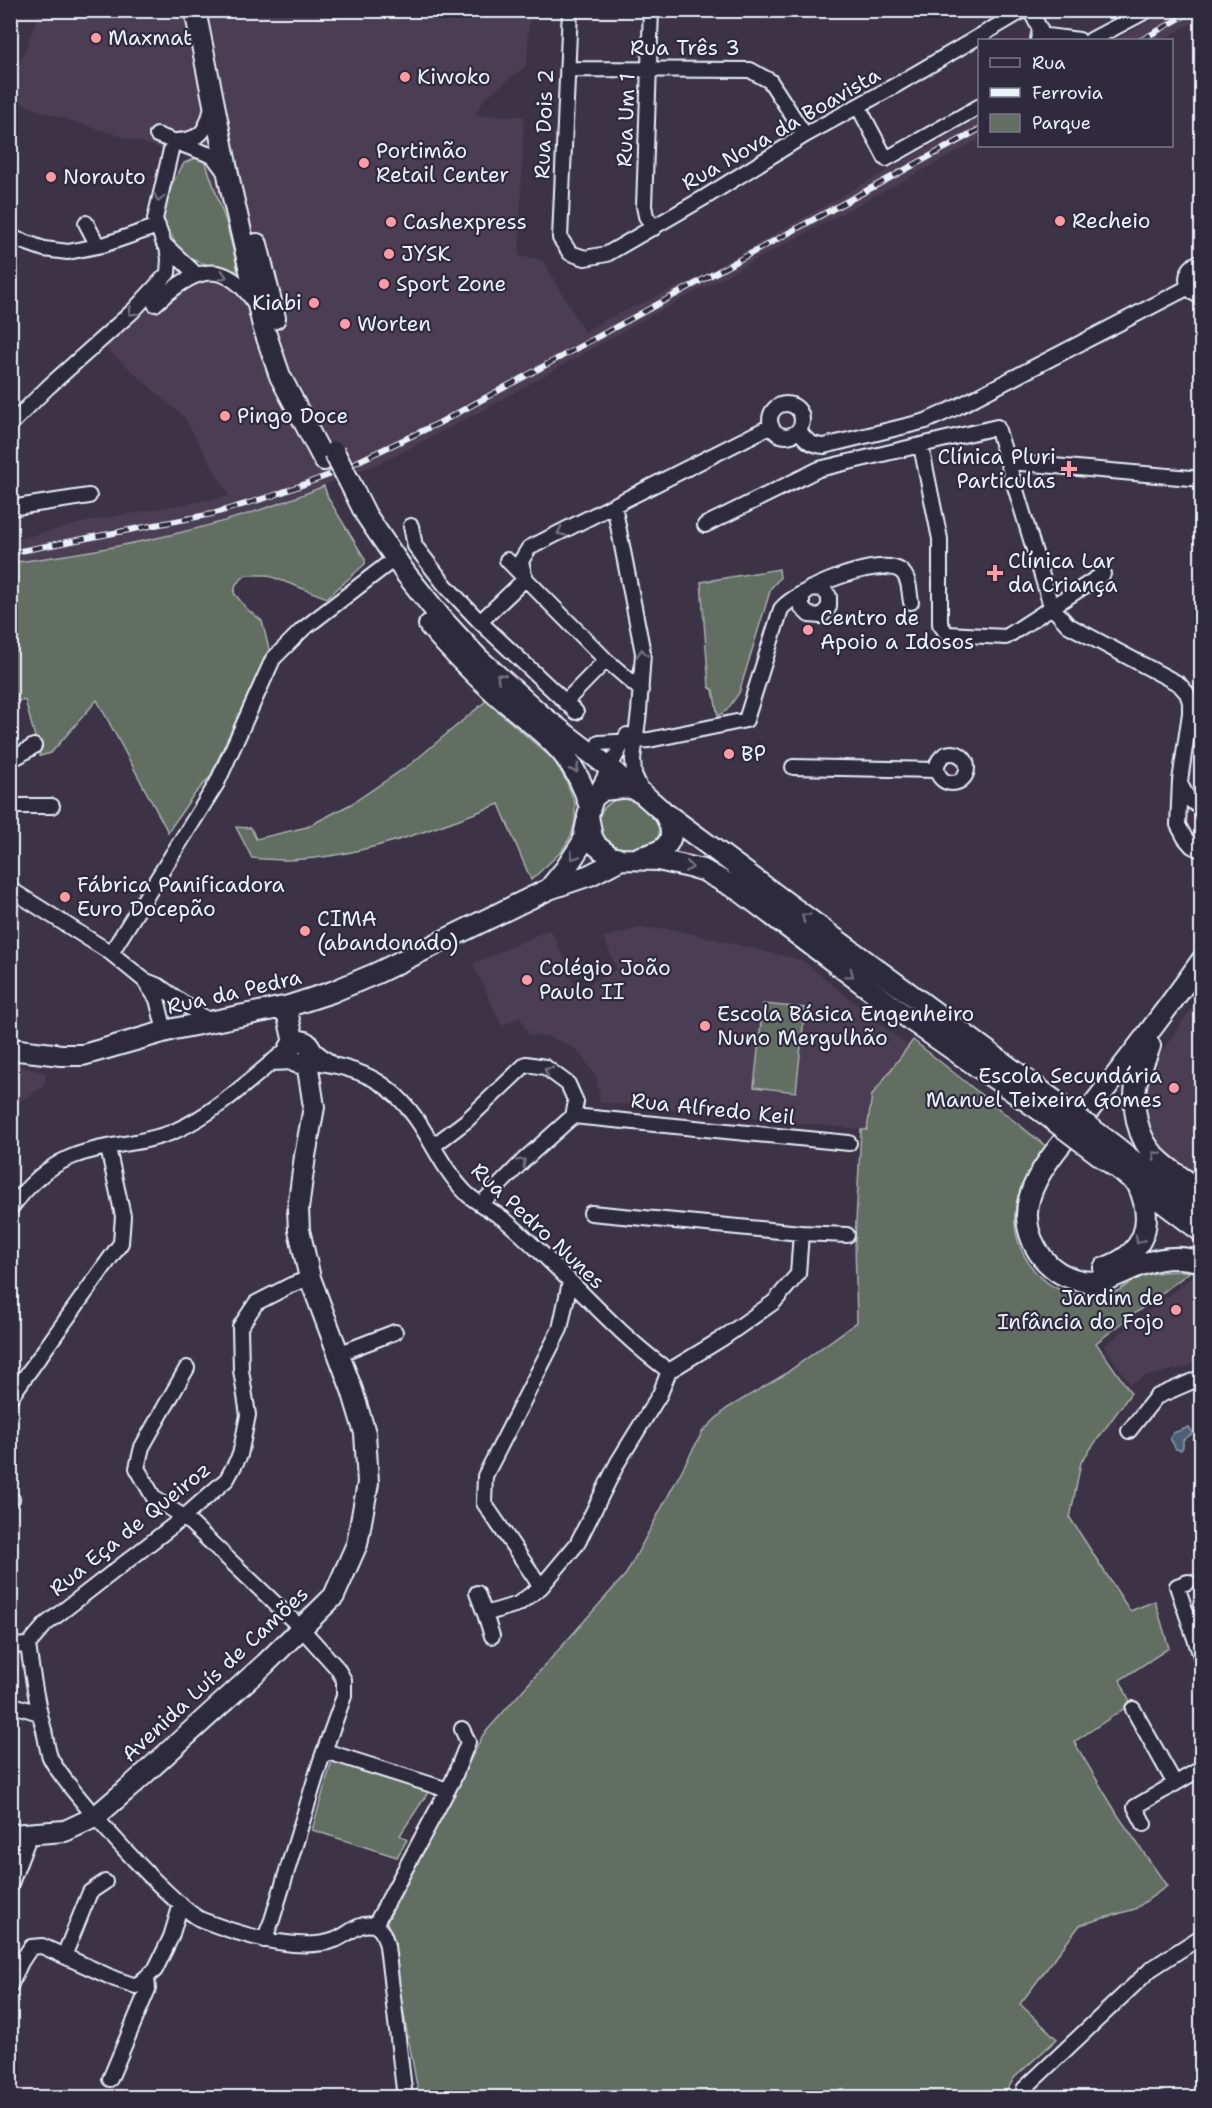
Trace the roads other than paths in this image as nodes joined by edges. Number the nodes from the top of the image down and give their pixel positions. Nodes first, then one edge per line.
1 (195, 10) edge
2 (207, 10) edge
3 (570, 10) edge
4 (651, 10) edge
5 (1024, 10) edge
6 (1030, 10) edge
7 (1148, 10) edge
8 (1038, 38) edge
9 (1058, 39) edge
10 (1093, 39) edge
11 (567, 69) junction
12 (648, 69) junction
13 (213, 102) junction
14 (858, 106) junction
15 (978, 107) edge
16 (157, 135) dead end
17 (805, 135) junction
18 (173, 141) junction
19 (229, 179) junction
20 (86, 223) dead end
21 (158, 226) junction
22 (654, 228) junction
23 (10, 234) edge
24 (560, 238) joint
25 (98, 246) junction
26 (167, 247) junction
27 (1202, 261) edge
28 (196, 274) junction
29 (1188, 287) junction
30 (1202, 297) edge
31 (155, 304) dead end
32 (259, 310) junction
33 (10, 425) edge
34 (771, 426) junction
35 (799, 430) junction
36 (921, 446) junction
37 (329, 456) junction
38 (1008, 462) junction
39 (1202, 479) edge
40 (343, 483) junction
41 (89, 496) dead end
42 (614, 505) junction
43 (10, 508) edge
44 (705, 525) dead end
45 (411, 526) dead end
46 (507, 560) dead end
47 (386, 566) junction
48 (1103, 574) dead end
49 (525, 579) junction
50 (911, 602) dead end
51 (1051, 606) junction
52 (480, 622) junction
53 (606, 660) junction
54 (641, 690) junction
55 (639, 712) junction
56 (573, 741) junction
57 (629, 741) junction
58 (599, 743) junction
59 (34, 746) dead end
60 (10, 757) edge
61 (793, 767) dead end
62 (610, 768) junction
63 (937, 770) dead end
64 (1180, 781) junction
65 (637, 790) junction
66 (10, 806) edge
67 (52, 806) dead end
68 (591, 807) junction
69 (1202, 808) edge
70 (661, 810) junction
71 (1202, 813) edge
72 (1179, 815) junction
73 (1201, 852) edge
74 (626, 859) junction
75 (10, 890) edge
76 (549, 890) junction
77 (111, 953) junction
78 (1202, 960) edge
79 (1202, 973) edge
80 (144, 980) junction
81 (286, 1007) junction
82 (209, 1021) junction
83 (165, 1031) junction
84 (1150, 1046) junction
85 (10, 1049) edge
86 (300, 1055) junction
87 (1048, 1106) junction
88 (573, 1116) junction
89 (849, 1143) dead end
90 (433, 1146) junction
91 (108, 1148) junction
92 (1109, 1151) junction
93 (1138, 1185) junction
94 (1202, 1191) edge
95 (481, 1204) junction
96 (10, 1209) edge
97 (591, 1213) dead end
98 (1202, 1216) edge
99 (1202, 1232) edge
100 (801, 1233) junction
101 (847, 1235) dead end
102 (1202, 1262) edge
103 (310, 1278) junction
104 (570, 1282) junction
105 (395, 1332) dead end
106 (338, 1354) junction
107 (187, 1368) dead end
108 (669, 1371) junction
109 (1202, 1377) edge
110 (10, 1398) edge
111 (1129, 1431) dead end
112 (184, 1516) junction
113 (1188, 1582) dead end
114 (541, 1587) junction
115 (477, 1593) dead end
116 (485, 1614) junction
117 (301, 1629) junction
118 (492, 1636) dead end
119 (28, 1645) junction
120 (10, 1646) edge
121 (1202, 1659) edge
122 (10, 1704) edge
123 (1132, 1709) dead end
124 (39, 1713) junction
125 (462, 1729) dead end
126 (325, 1750) junction
127 (1202, 1768) edge
128 (1175, 1784) junction
129 (448, 1790) junction
130 (94, 1816) junction
131 (1144, 1824) dead end
132 (30, 1834) junction
133 (10, 1835) edge
134 (105, 1882) dead end
135 (10, 1886) edge
136 (181, 1904) junction
137 (375, 1925) junction
138 (1202, 1936) edge
139 (264, 1940) junction
140 (64, 1956) junction
141 (147, 1977) junction
142 (10, 1986) edge
143 (110, 2079) dead end
144 (1024, 2089) dead end
145 (405, 2097) edge

1 - 13 main road
2 - 37 main road
3 - 11 street, Rua Dois 2
4 - 12 street, Rua Um 1
5 - 14 street, Rua Nova da Boavista
6 - 8 street
7 - 10 street
8 - 9 street
11 - 12 street, Rua Três 3
11 - 24 street, Rua Dois 2
12 - 17 street, Rua Três 3
12 - 22 street, Rua Um 1
13 - 18 street
13 - 19 main road
14 - 15 street
14 - 17 street, Rua Nova da Boavista
16 - 18 street
17 - 22 street, Rua Nova da Boavista
18 - 19 street
18 -> 21 street
19 - 32 main road
20 - 25 street
21 - 25 street
21 - 26 street
22 - 24 street, Rua Nova da Boavista
23 - 25 street
26 - 28 street
26 -> 33 street
27 - 29 street
28 - 31 street
28 -> 32 street
29 - 30 street
29 - 35 street
32 - 37 main road
34 - 35 street
34 - 35 street
34 - 42 street
36 - 38 street
36 - 44 street
36 - 51 street
37 - 40 main road, bridge
38 - 39 street
38 - 51 street
40 - 47 main road
56 -> 40 main road
41 - 43 street
42 -> 49 street
54 -> 42 street
45 - 52 street
46 - 49 street
47 -> 68 main road
47 - 77 street
48 - 51 street
49 - 52 street
49 - 53 street
50 - 57 street
51 - 64 street
52 - 53 street
53 - 54 street
54 - 55 street
55 - 57 street
55 - 58 street
56 - 58 street
56 - 62 main road
57 - 58 street
57 - 62 street
57 - 65 street
59 - 60 street
61 - 63 street
62 - 65 main road
62 - 68 street
64 - 69 street
64 - 72 street
65 - 68 main road
65 - 70 main road
66 - 67 street
68 - 74 main road
68 -> 76 main road
70 - 74 main road
87 -> 70 main road
71 - 72 street
72 - 73 street
74 - 76 main road, Rua da Pedra
74 -> 87 main road
75 - 77 street
76 - 81 main road, Rua da Pedra
77 - 80 street
78 - 102 main road
79 - 84 main road
80 - 82 street
80 - 83 street
81 - 82 main road, Rua da Pedra
81 - 86 main road, Avenida Luís de Camões
82 - 83 main road, Rua da Pedra
83 - 85 main road, Rua da Pedra
93 -> 84 main road
94 -> 84 main road
86 - 90 street, Rua Pedro Nunes
86 - 91 street
86 - 103 main road, Avenida Luís de Camões
87 - 92 main road, bridge
88 - 89 street, Rua Alfredo Keil
88 -> 90 street
95 -> 88 street
90 - 95 street, Rua Pedro Nunes
91 - 96 street
91 - 110 street
92 - 93 main road
92 - 98 main road
93 - 99 main road
95 - 104 street, Rua Pedro Nunes
97 - 100 street
100 - 101 street
100 - 108 street
103 - 106 main road, Avenida Luís de Camões
103 - 112 street, Rua Eça de Queiroz
104 - 108 street, Rua Pedro Nunes
104 - 114 street
105 - 106 street
106 - 117 main road, Avenida Luís de Camões
107 - 112 street
108 - 114 street
109 - 111 street
112 - 117 street
112 - 119 street, Rua Eça de Queiroz
113 - 121 street
114 - 116 street
115 - 116 street
116 - 118 street
117 - 126 street
117 - 130 main road, Avenida Luís de Camões
119 - 120 street
119 - 124 street
122 - 124 street
123 - 128 street
124 - 130 street
125 - 129 street
126 - 129 street
126 - 139 street
127 - 128 street
128 - 131 street
129 - 137 street
130 - 132 main road, Avenida Luís de Camões
130 - 136 street
132 - 133 main road, Avenida Luís de Camões
132 - 135 street
134 - 140 street
136 - 139 street
136 - 141 street
137 - 139 street
137 - 145 street
138 - 144 street
140 - 141 street
140 - 142 street
141 - 143 street

